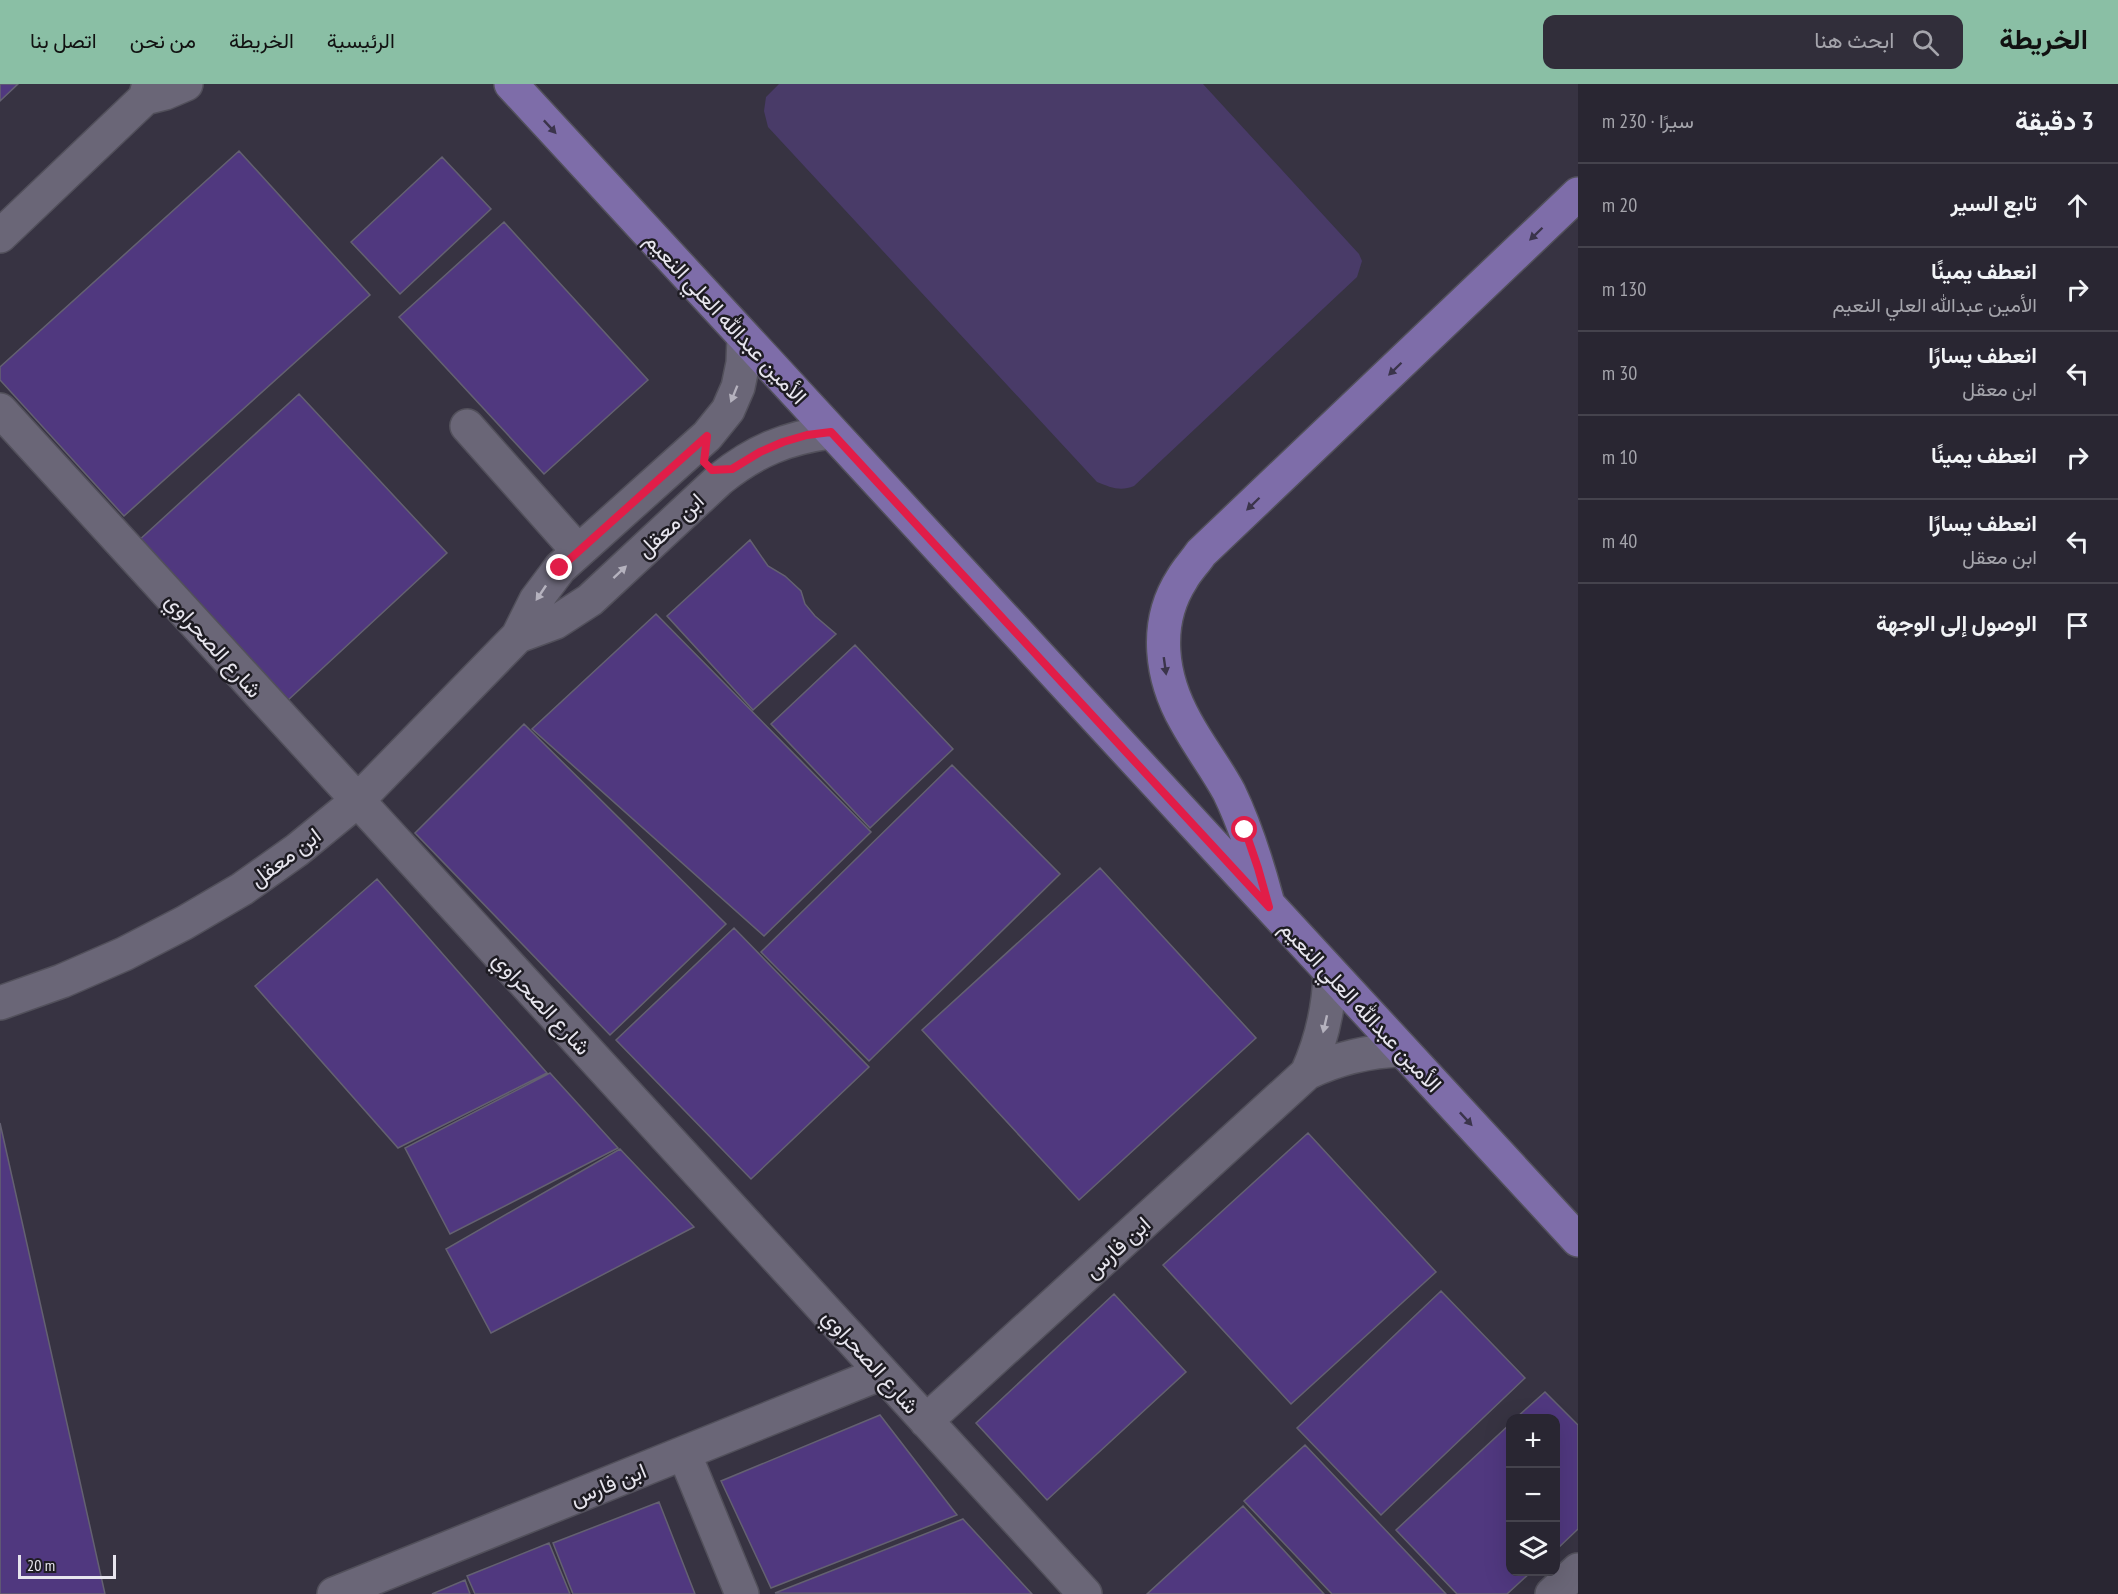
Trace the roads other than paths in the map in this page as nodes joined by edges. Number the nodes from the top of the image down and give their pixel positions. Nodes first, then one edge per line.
1 (186, 84) edge
2 (511, 84) edge
3 (147, 91) edge
4 (1578, 194) edge
5 (0, 236) edge
6 (744, 337) junction
7 (0, 411) edge
8 (467, 426) dead end
9 (831, 432) junction
10 (707, 436) junction
11 (732, 469) junction
12 (663, 475) junction
13 (689, 507) junction
14 (578, 551) junction
15 (519, 636) junction
16 (357, 801) junction
17 (1269, 907) junction
18 (1330, 973) junction
19 (0, 1003) edge
20 (1402, 1050) junction
21 (1307, 1073) junction
22 (1578, 1240) edge
23 (882, 1373) junction
24 (926, 1421) junction
25 (684, 1453) junction
26 (1578, 1570) edge
27 (345, 1592) edge
28 (742, 1594) edge
29 (1085, 1594) edge
30 (1552, 1594) edge

1 - 3 street
2 -> 6 main road, الأمين عبدالله العلي النعيم
3 - 5 street
4 -> 17 main road
6 - 9 main road, الأمين عبدالله العلي النعيم
6 -> 10 street, ابن معقل
7 - 16 street, شارع الصحراوي
8 - 14 street
9 - 11 street, ابن معقل
9 - 17 main road, الأمين عبدالله العلي النعيم
10 - 11 street
10 - 12 street, ابن معقل
11 - 13 street, ابن معقل
12 - 13 street
12 - 14 street, ابن معقل
15 -> 13 street, ابن معقل
14 -> 15 street, ابن معقل
15 - 16 street, ابن معقل
16 - 19 street, ابن معقل
16 - 23 street, شارع الصحراوي
17 - 18 main road, الأمين عبدالله العلي النعيم
18 - 20 main road, الأمين عبدالله العلي النعيم
18 -> 21 street
20 - 21 street
20 -> 22 main road, الأمين عبدالله العلي النعيم
21 - 24 street, ابن فارس
23 - 24 street, شارع الصحراوي
23 - 25 street, ابن فارس
24 - 29 street, شارع الصحراوي
25 - 27 street, ابن فارس
25 - 28 street
26 - 30 street

